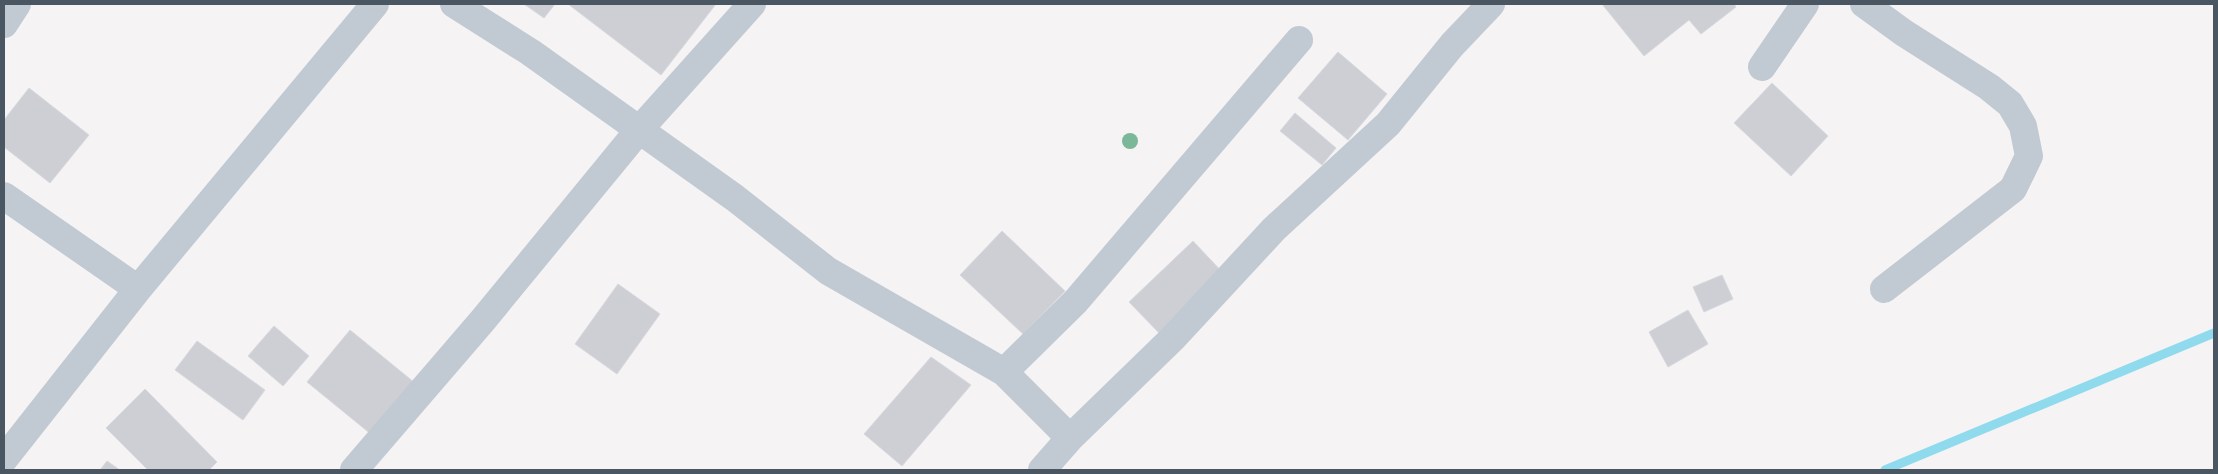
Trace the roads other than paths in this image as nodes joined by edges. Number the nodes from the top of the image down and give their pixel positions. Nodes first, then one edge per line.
1 (17, 4) edge
2 (374, 4) edge
3 (454, 4) edge
4 (752, 4) edge
5 (1492, 4) edge
6 (1805, 4) edge
7 (1864, 4) edge
8 (4, 24) edge
9 (1299, 40) dead end
10 (1762, 67) dead end
11 (639, 130) junction
12 (4, 196) edge
13 (138, 289) junction
14 (1884, 289) dead end
15 (1004, 372) junction
16 (1070, 438) junction
17 (4, 459) edge
18 (354, 470) edge
19 (1042, 470) edge

1 - 8 street
2 - 13 street
3 - 11 street
4 - 11 street
5 - 16 street
6 - 10 street
7 - 14 street
9 - 15 street
11 - 15 street
11 - 18 street
12 - 13 street
13 - 17 street
15 - 16 street
16 - 19 street

